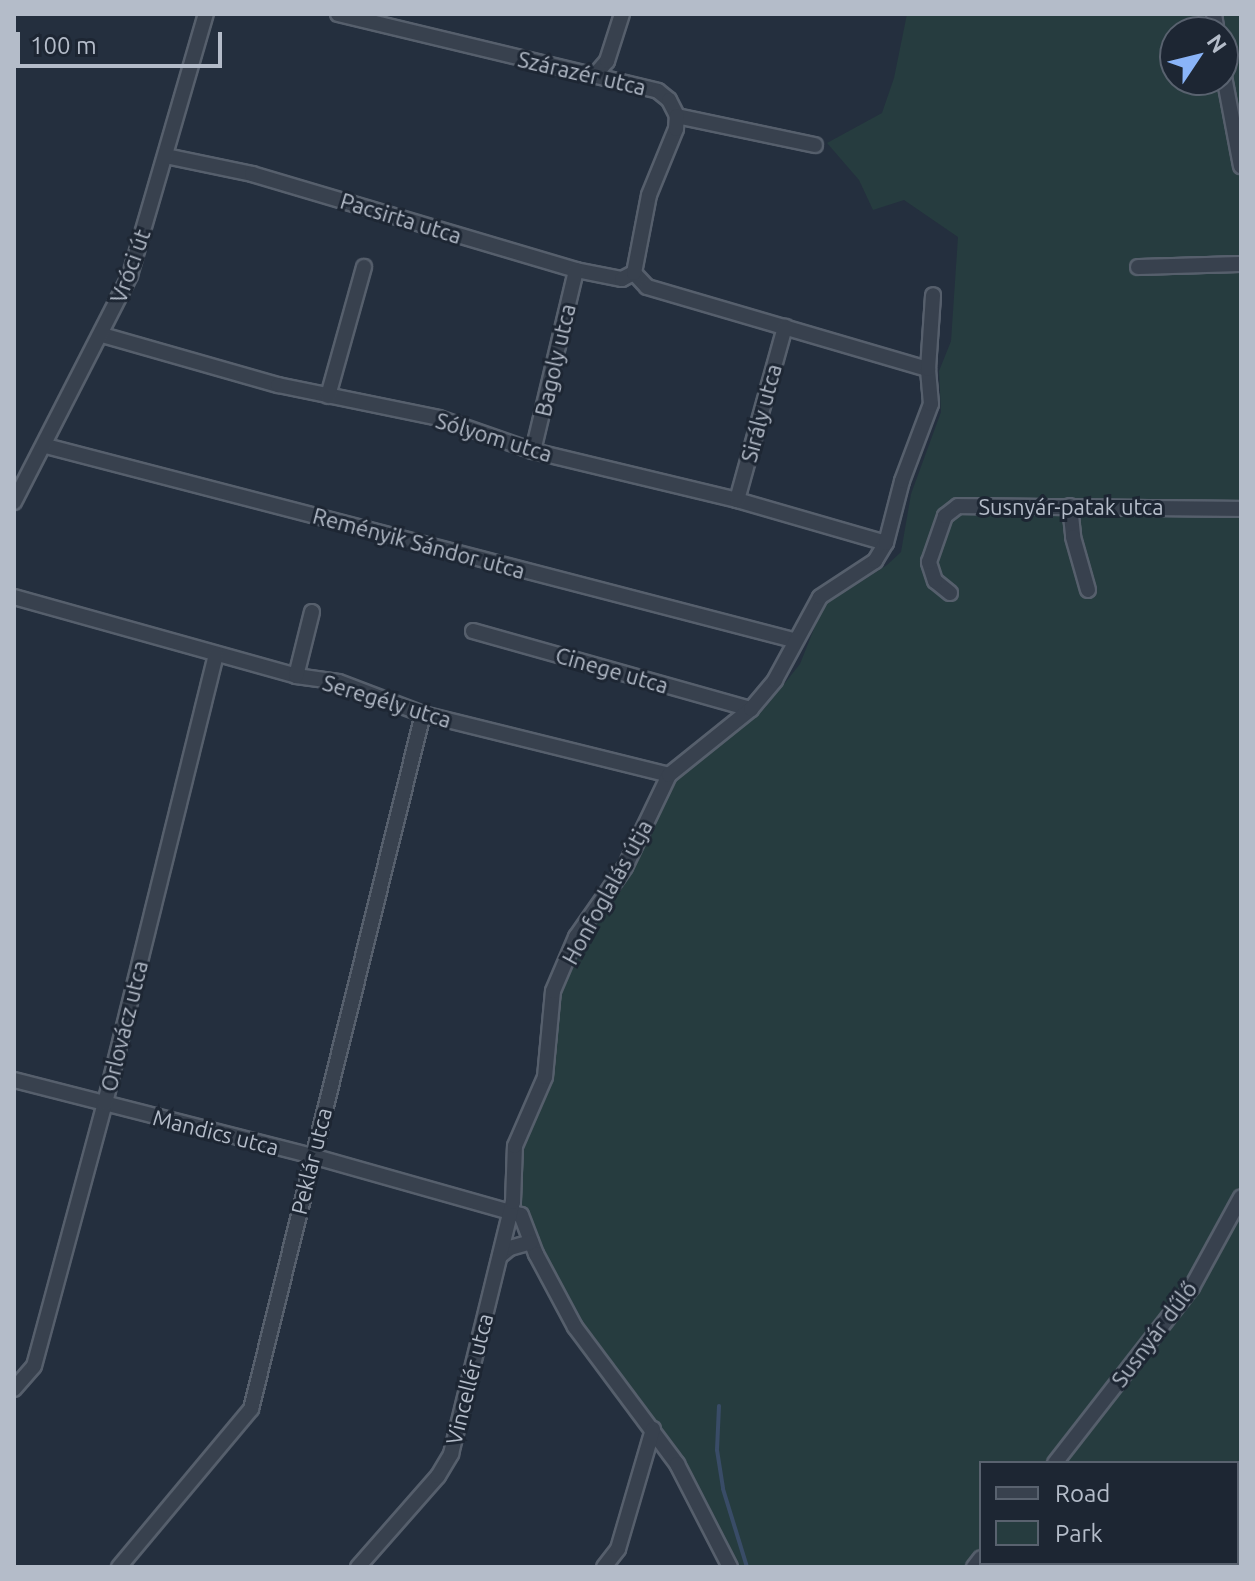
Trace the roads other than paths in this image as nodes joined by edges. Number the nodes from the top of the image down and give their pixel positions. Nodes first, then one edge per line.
1 (206, 14) edge
2 (338, 14) edge
3 (622, 14) edge
4 (594, 76) junction
5 (1235, 107) edge
6 (677, 116) junction
7 (815, 145) dead end
8 (166, 156) junction
9 (1241, 166) edge
10 (1241, 264) edge
11 (364, 267) dead end
12 (1138, 267) dead end
13 (576, 270) junction
14 (634, 273) junction
15 (933, 295) dead end
16 (785, 327) junction
17 (102, 335) junction
18 (928, 369) junction
19 (328, 396) junction
20 (46, 446) junction
21 (533, 451) junction
22 (737, 500) junction
23 (14, 502) edge
24 (1070, 506) junction
25 (1241, 509) edge
26 (886, 543) junction
27 (1088, 590) dead end
28 (950, 593) dead end
29 (14, 597) edge
30 (312, 612) dead end
31 (473, 631) dead end
32 (793, 640) junction
33 (216, 655) junction
34 (296, 676) junction
35 (751, 709) junction
36 (423, 714) junction
37 (669, 775) junction
38 (14, 1080) edge
39 (105, 1103) junction
40 (312, 1156) junction
41 (1241, 1197) edge
42 (511, 1210) junction
43 (531, 1242) junction
44 (500, 1256) junction
45 (14, 1389) edge
46 (653, 1429) junction
47 (1057, 1461) edge
48 (119, 1567) edge
49 (358, 1567) edge
50 (604, 1567) edge
51 (730, 1567) edge

1 - 8 street, Vróci út
2 - 4 street, Szárazér utca
3 - 4 street
4 - 6 street, Szárazér utca
5 - 9 street
6 - 7 street
6 - 14 street
8 - 13 street, Pacsirta utca
8 - 17 street, Vróci út
10 - 12 street
11 - 19 street
13 - 14 street, Pacsirta utca
13 - 21 street, Bagoly utca
14 - 16 street
15 - 18 street, Honfoglalás útja
16 - 18 street
16 - 22 street, Sirály utca
17 - 19 street, Sólyom utca
17 - 20 street, Vróci út
18 - 26 street, Honfoglalás útja
19 - 21 street, Sólyom utca
20 - 23 street, Vróci út
20 - 32 street, Reményik Sándor utca
21 - 22 street, Sólyom utca
22 - 26 street, Sólyom utca
24 - 25 street, Susnyár-patak utca
24 - 27 street
24 - 28 street, Susnyár-patak utca
26 - 32 street, Honfoglalás útja
29 - 33 street, Seregély utca
30 - 34 street
31 - 35 street, Cinege utca
32 - 35 street, Honfoglalás útja
33 - 34 street, Seregély utca
33 - 39 street, Orlovácz utca
34 - 36 street, Seregély utca
35 - 37 street, Honfoglalás útja
36 - 37 street, Seregély utca
36 - 40 street, Peklár utca
37 - 42 street, Honfoglalás útja
38 - 39 street, Mandics utca
39 - 40 street, Mandics utca
39 - 45 street, Orlovácz utca
40 - 42 street, Mandics utca
40 - 48 street, Peklár utca
41 - 47 street, Susnyár dűlő
42 - 43 street
42 - 44 street, Vincellér utca
43 - 44 street
43 - 46 street
44 - 49 street, Vincellér utca
46 - 50 street
46 - 51 street

